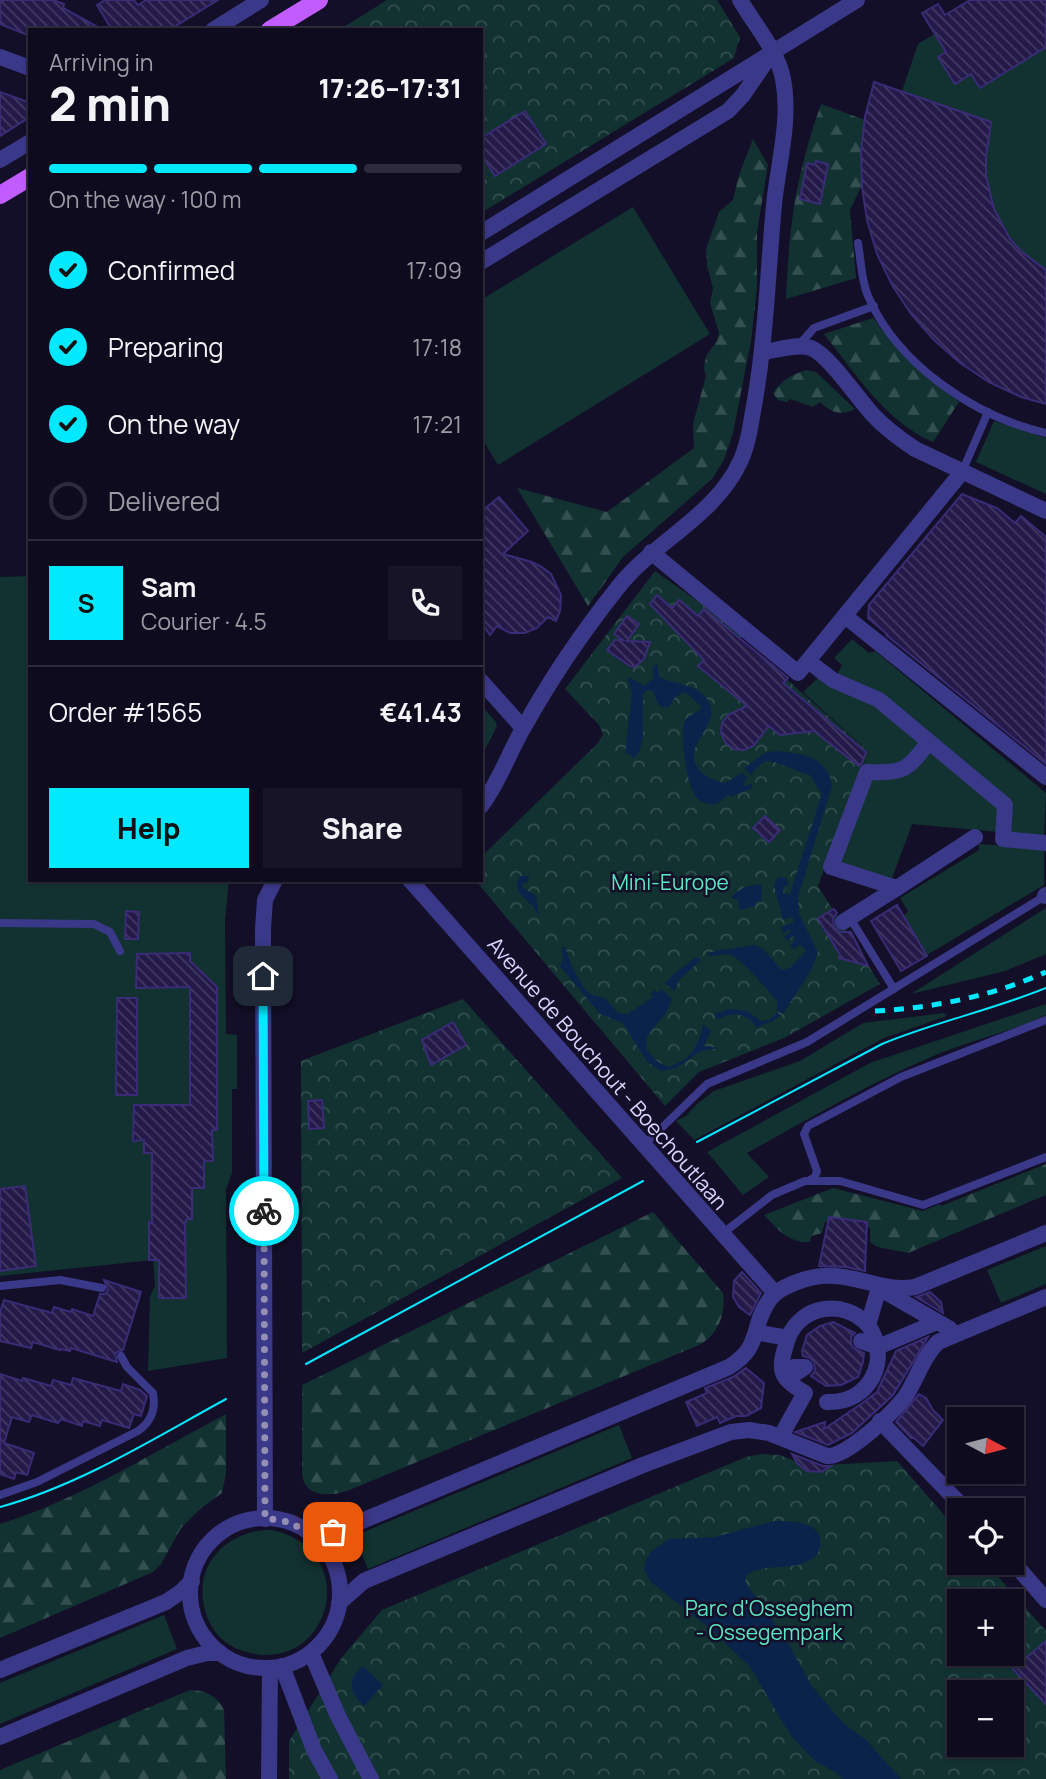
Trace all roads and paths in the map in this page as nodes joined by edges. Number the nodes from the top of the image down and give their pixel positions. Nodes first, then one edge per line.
1 (261, 0) edge
2 (319, 0) edge
3 (740, 0) edge
4 (857, 0) edge
5 (216, 28) edge
6 (273, 28) edge
7 (772, 52) junction
8 (0, 57) edge
9 (28, 67) edge
10 (28, 143) edge
11 (0, 160) edge
12 (599, 160) junction
13 (28, 178) edge
14 (612, 182) junction
15 (0, 195) edge
16 (483, 232) edge
17 (858, 243) dead end
18 (483, 261) edge
19 (874, 306) junction
20 (797, 346) junction
21 (764, 352) junction
22 (988, 412) junction
23 (1046, 433) edge
24 (962, 472) junction
25 (1046, 511) edge
26 (651, 552) junction
27 (845, 616) junction
28 (808, 662) junction
29 (483, 683) edge
30 (523, 728) junction
31 (929, 742) junction
32 (1046, 777) edge
33 (483, 802) edge
34 (975, 837) dead end
35 (1046, 843) edge
36 (274, 882) edge
37 (412, 882) edge
38 (897, 888) junction
39 (1045, 895) edge
40 (846, 920) joint
41 (0, 923) edge
42 (120, 951) dead end
43 (894, 989) junction
44 (1046, 1020) edge
45 (644, 1145) junction
46 (1046, 1157) edge
47 (808, 1181) junction
48 (1046, 1233) edge
49 (722, 1234) junction
50 (0, 1286) edge
51 (102, 1288) dead end
52 (775, 1293) junction
53 (1046, 1297) edge
54 (868, 1325) junction
55 (947, 1329) junction
56 (760, 1333) dead end
57 (788, 1338) junction
58 (861, 1341) dead end
59 (878, 1347) junction
60 (121, 1356) dead end
61 (827, 1402) dead end
62 (880, 1421) junction
63 (782, 1434) dead end
64 (0, 1495) edge
65 (954, 1498) edge
66 (265, 1518) junction
67 (311, 1534) junction
68 (1024, 1575) edge
69 (192, 1581) junction
70 (1046, 1600) edge
71 (339, 1603) junction
72 (220, 1653) junction
73 (311, 1653) junction
74 (276, 1667) junction
75 (0, 1670) edge
76 (0, 1737) edge
77 (269, 1779) edge
78 (330, 1779) edge
79 (371, 1779) edge

1 - 5 street
2 - 6 main road
3 - 7 street
4 - 7 street
7 - 12 street
7 - 14 street
7 - 21 street
8 - 9 street
10 - 11 street
12 - 14 street
12 - 16 street
13 - 15 main road
14 - 18 street
17 - 19 lane
19 - 20 lane
19 - 22 lane
20 - 21 street
20 - 24 street
21 - 26 street
22 - 23 lane
22 - 24 lane
24 - 25 street
24 - 27 street
26 - 28 street
26 - 30 street
27 - 28 street
27 - 32 street
28 - 31 street
29 - 30 street
30 - 33 street
31 - 35 street
31 - 38 street
34 - 38 street
36 - 66 street
37 - 45 street, Avenue de Bouchout - Boechoutlaan
38 - 40 street
39 - 43 lane
40 - 43 lane
41 - 42 lane
43 - 45 lane
44 - 47 lane
45 - 49 street, Avenue de Bouchout - Boechoutlaan
46 - 47 lane
47 - 49 lane
48 - 52 street
49 - 52 street, Avenue de Bouchout - Boechoutlaan
50 - 51 lane
52 - 67 street
53 - 55 street
54 - 55 street
54 - 57 street
54 - 59 street
55 - 59 street
55 - 62 street
56 - 57 street
57 - 63 street
58 - 59 street
59 - 61 street
60 - 64 lane
62 - 65 street
62 - 71 street
66 - 67 street
66 - 69 street
67 - 71 street
68 - 70 street
69 - 72 street
69 - 75 street
71 - 73 street
72 - 74 street
72 - 76 street
73 - 74 street
73 - 79 street
74 - 77 street
74 - 78 street

